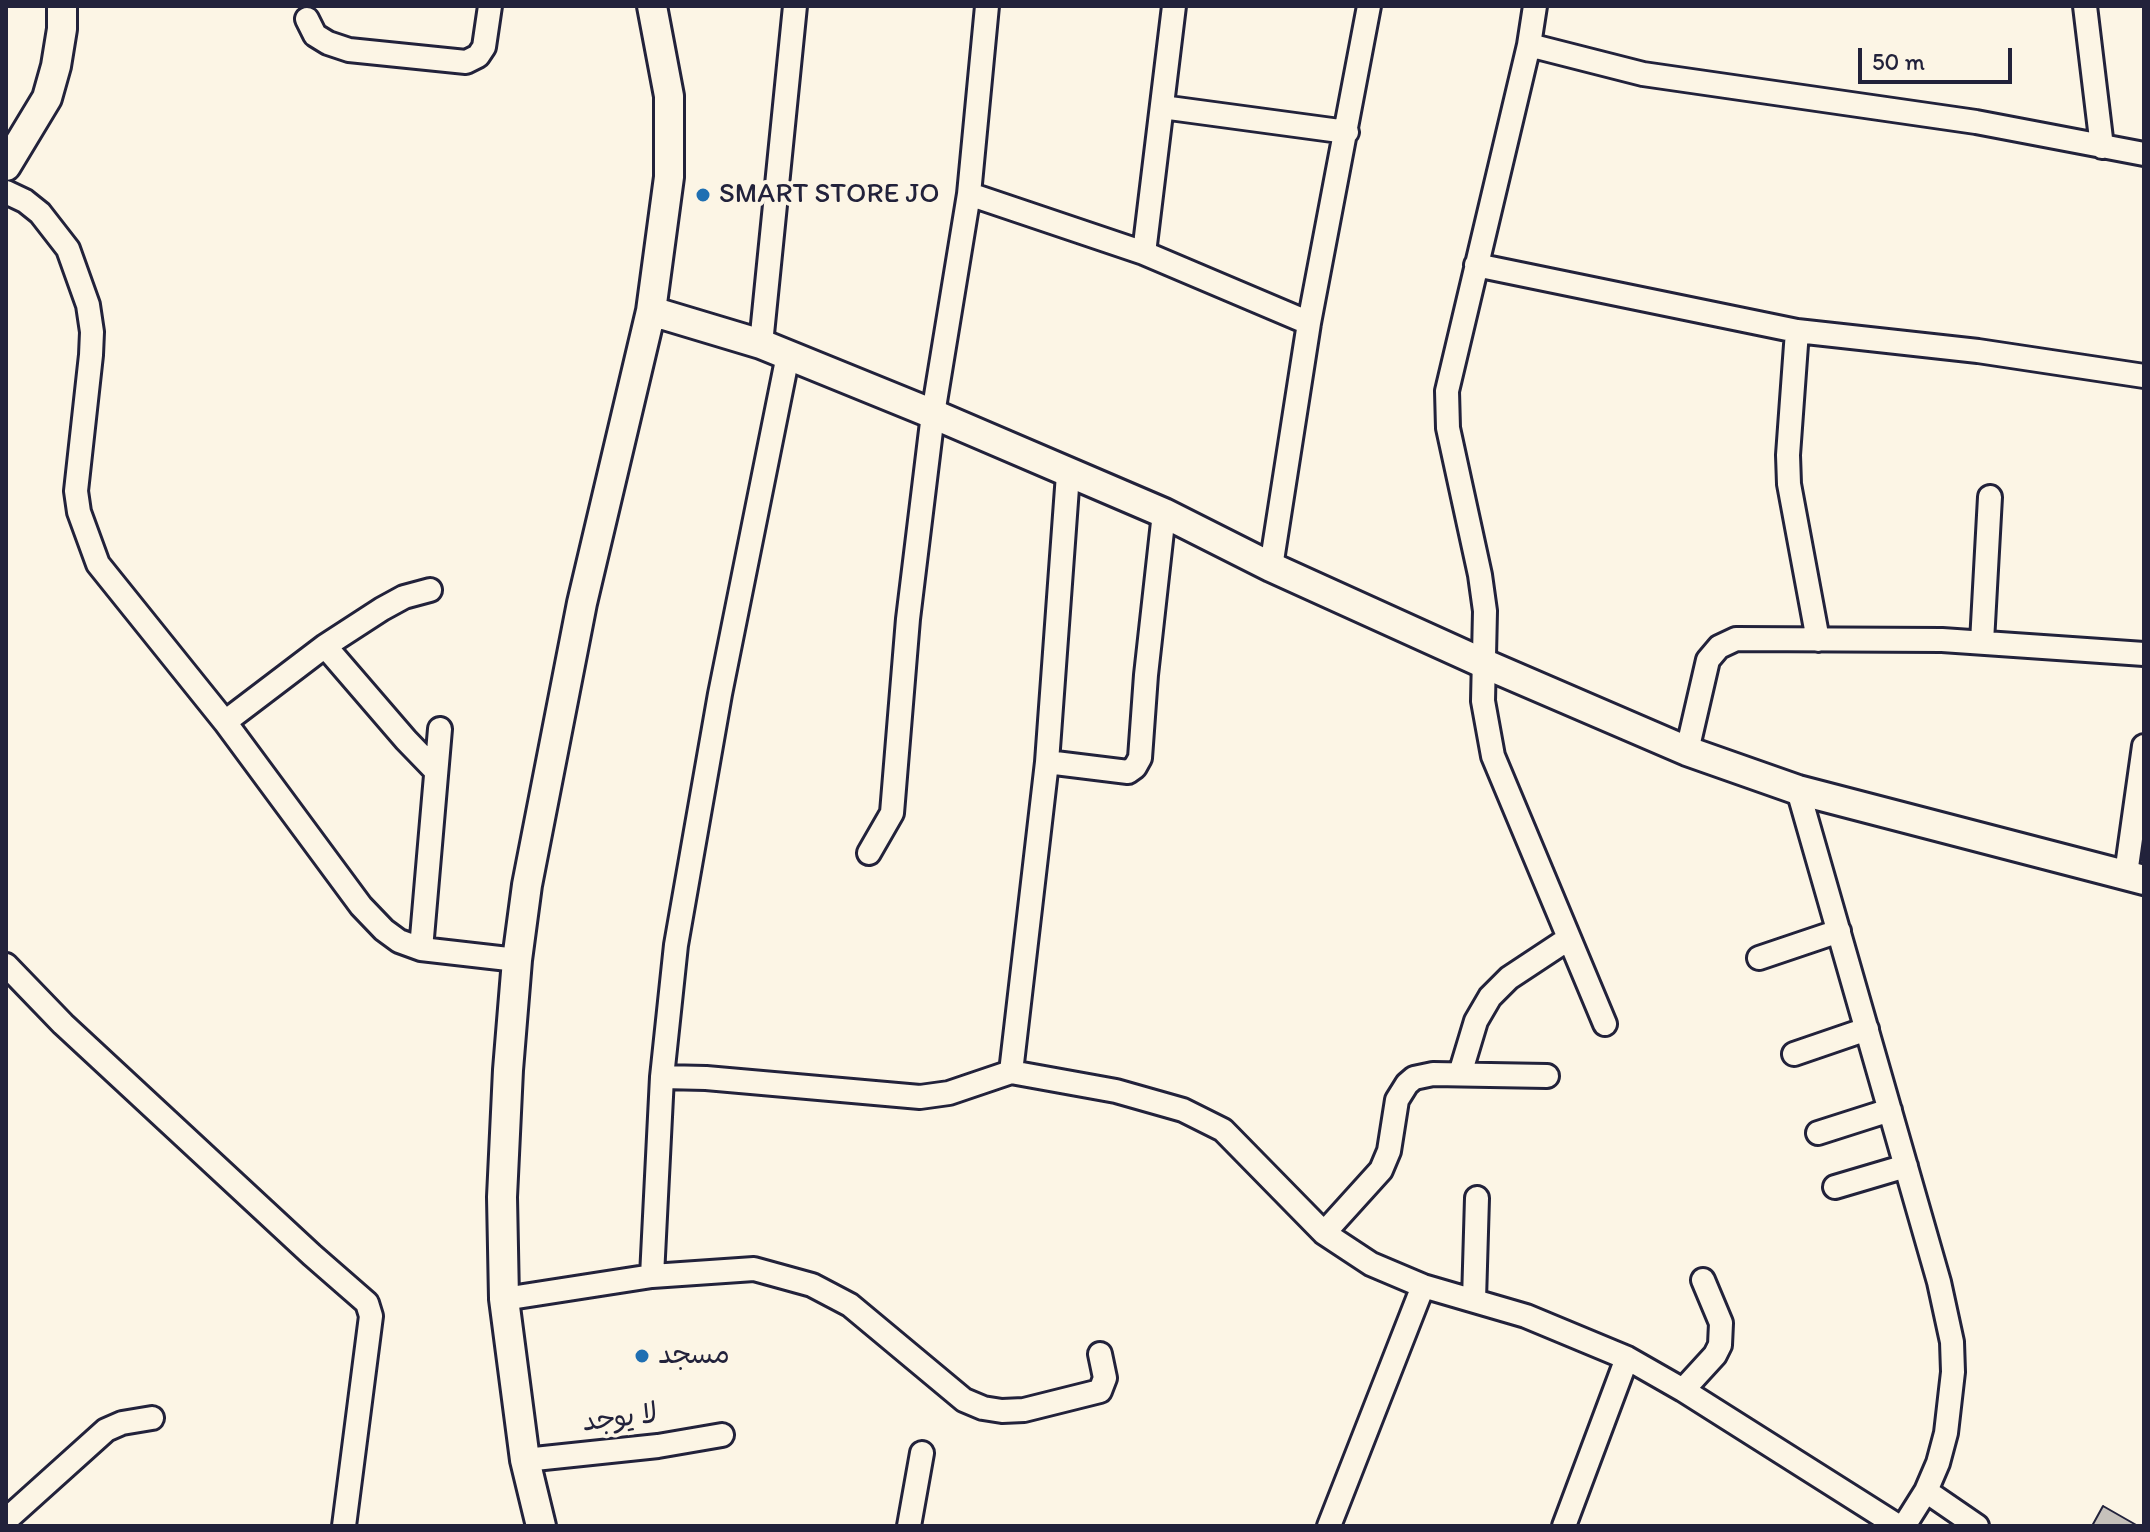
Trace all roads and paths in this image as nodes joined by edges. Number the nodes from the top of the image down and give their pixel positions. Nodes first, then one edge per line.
1 (62, 6) edge
2 (490, 6) edge
3 (652, 6) edge
4 (795, 6) edge
5 (987, 6) edge
6 (1174, 6) edge
7 (1369, 6) edge
8 (1535, 6) edge
9 (2085, 6) edge
10 (307, 19) dead end
11 (1529, 45) junction
12 (1162, 107) junction
13 (1347, 132) junction
14 (2102, 147) junction
15 (2144, 154) edge
16 (6, 166) edge
17 (6, 192) edge
18 (969, 194) junction
19 (1144, 253) junction
20 (1476, 265) junction
21 (651, 311) junction
22 (1309, 323) junction
23 (1797, 331) junction
24 (761, 344) junction
25 (788, 355) junction
26 (2144, 376) edge
27 (933, 414) junction
28 (1068, 474) junction
29 (1990, 497) dead end
30 (1164, 513) junction
31 (1271, 567) junction
32 (430, 590) dead end
33 (1818, 640) junction
34 (1982, 642) junction
35 (325, 646) junction
36 (2144, 654) edge
37 (1485, 664) junction
38 (225, 722) junction
39 (440, 729) dead end
40 (2144, 746) edge
41 (1687, 751) junction
42 (1047, 762) junction
43 (436, 771) junction
44 (1798, 790) junction
45 (869, 853) dead end
46 (2135, 877) edge
47 (1839, 931) junction
48 (1568, 939) junction
49 (421, 949) junction
50 (1759, 958) dead end
51 (517, 960) junction
52 (6, 965) edge
53 (1605, 1024) dead end
54 (1867, 1029) junction
55 (1794, 1054) dead end
56 (1011, 1072) junction
57 (1460, 1074) junction
58 (1547, 1076) dead end
59 (662, 1077) junction
60 (1890, 1110) junction
61 (1818, 1133) dead end
62 (1906, 1166) junction
63 (1835, 1187) dead end
64 (1477, 1198) dead end
65 (1324, 1233) junction
66 (652, 1276) junction
67 (1703, 1280) dead end
68 (1423, 1286) junction
69 (504, 1299) junction
70 (1474, 1300) junction
71 (1100, 1354) dead end
72 (1627, 1358) junction
73 (1683, 1390) junction
74 (152, 1418) dead end
75 (722, 1435) dead end
76 (922, 1453) dead end
77 (525, 1460) junction
78 (1926, 1491) junction
79 (6, 1520) edge
80 (344, 1526) edge
81 (541, 1526) edge
82 (909, 1526) edge
83 (1329, 1526) edge
84 (1564, 1526) edge
85 (1901, 1526) edge
86 (1977, 1526) edge

1 - 16 street
2 - 10 street
3 - 21 street
4 - 24 street
5 - 18 street
6 - 12 street
7 - 13 street
8 - 11 street
9 - 14 street
11 - 14 street
11 - 20 street
12 - 13 street
12 - 19 street
13 - 22 street
14 - 15 street
17 - 38 street
18 - 19 street
18 - 27 street
19 - 22 street
20 - 23 street
20 - 37 street
21 - 24 street
21 - 51 street
22 - 31 street
23 - 26 street
23 - 33 street
24 - 25 street
25 - 27 street
25 - 59 street
27 - 28 street
27 - 45 street
28 - 30 street
28 - 42 street
29 - 34 street
30 - 31 street
30 - 42 street
31 - 37 street
32 - 35 street
33 - 34 street
33 - 41 street
34 - 36 street
35 - 38 street
35 - 43 street
37 - 41 street
37 - 48 street
38 - 49 street
39 - 43 street
40 - 46 street
41 - 44 street
42 - 56 street
43 - 49 street
44 - 46 street
44 - 47 street
47 - 50 street
47 - 54 street
48 - 53 street
48 - 57 street
49 - 51 street
51 - 69 street
52 - 80 street
54 - 55 street
54 - 60 street
56 - 59 street
56 - 65 street
57 - 58 street
57 - 65 street
59 - 66 street
60 - 61 street
60 - 62 street
62 - 63 street
62 - 78 street
64 - 70 street
65 - 68 street
66 - 69 street
66 - 71 street
67 - 73 street
68 - 70 street
68 - 83 street
69 - 77 street
70 - 72 street
72 - 73 street
72 - 84 street
73 - 85 street
74 - 79 street
75 - 77 street, لا يوجد
76 - 82 street
77 - 81 street
78 - 85 street
78 - 86 street

